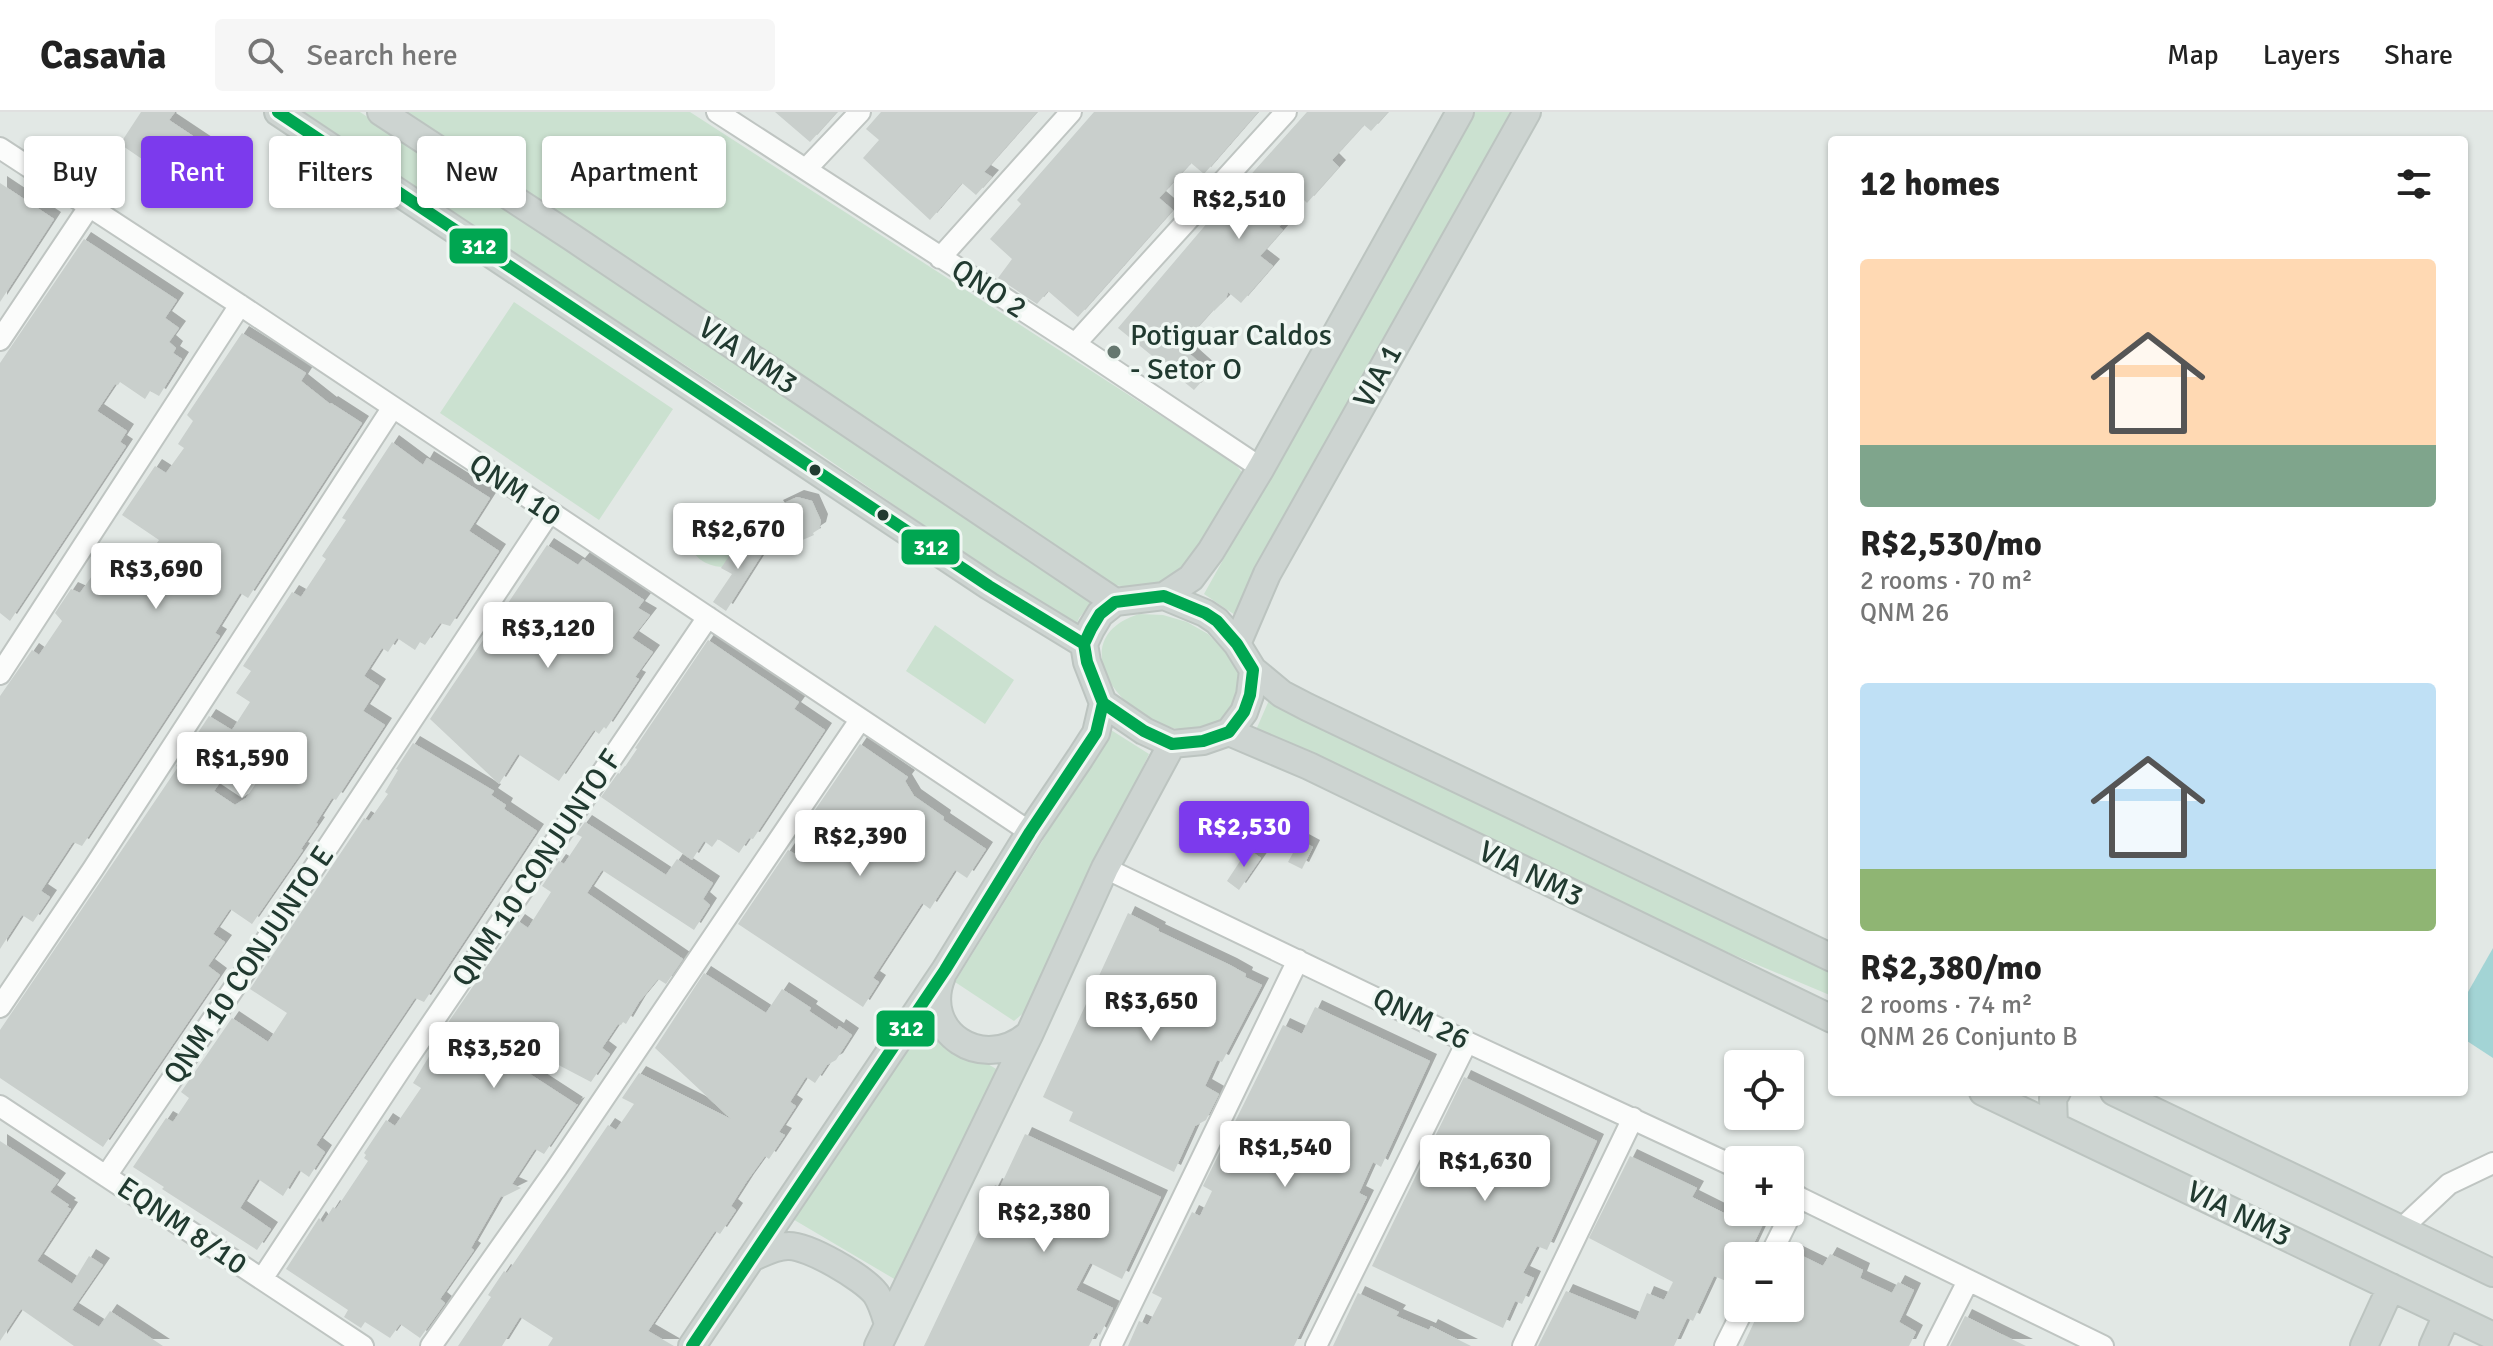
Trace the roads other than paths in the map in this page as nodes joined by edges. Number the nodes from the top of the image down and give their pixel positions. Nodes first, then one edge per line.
1 (278, 112) edge
2 (381, 112) edge
3 (717, 112) edge
4 (860, 112) edge
5 (1071, 112) edge
6 (1286, 112) edge
7 (1527, 112) edge
8 (1459, 113) edge
9 (0, 148) edge
10 (24, 164) edge
11 (806, 169) junction
12 (88, 208) edge
13 (91, 208) edge
14 (940, 258) junction
15 (240, 305) junction
16 (0, 340) edge
17 (1075, 344) junction
18 (393, 407) junction
19 (1261, 468) junction
20 (549, 513) junction
21 (1164, 596) junction
22 (1115, 602) junction
23 (708, 617) junction
24 (1084, 644) junction
25 (1237, 644) junction
26 (1253, 670) junction
27 (0, 674) edge
28 (1103, 703) junction
29 (860, 720) junction
30 (1229, 732) junction
31 (1172, 744) junction
32 (1030, 832) junction
33 (1105, 868) junction
34 (1828, 956) edge
35 (1298, 960) junction
36 (945, 970) junction
37 (0, 1007) edge
38 (1828, 1017) edge
39 (1029, 1035) junction
40 (1467, 1042) junction
41 (1994, 1096) edge
42 (2054, 1096) edge
43 (2122, 1096) edge
44 (0, 1106) edge
45 (1633, 1118) junction
46 (2054, 1125) junction
47 (1724, 1161) edge
48 (2493, 1163) edge
49 (106, 1176) junction
50 (1804, 1200) edge
51 (2401, 1229) junction
52 (751, 1258) junction
53 (2493, 1273) edge
54 (262, 1279) junction
55 (1968, 1281) junction
56 (2391, 1287) junction
57 (2447, 1315) junction
58 (1737, 1322) edge
59 (883, 1335) edge
60 (2493, 1336) edge
61 (363, 1346) edge
62 (431, 1346) edge
63 (692, 1346) edge
64 (1111, 1346) edge
65 (1316, 1346) edge
66 (1523, 1346) edge
67 (1725, 1346) edge
68 (1935, 1346) edge
69 (2103, 1346) edge
70 (2364, 1346) edge
71 (2433, 1346) edge

1 - 24 main road, VIA NM3
2 - 22 main road, VIA NM3
3 - 11 street, QNO 2
4 - 11 street
5 - 14 street
6 - 17 street
7 - 25 main road, VIA 1
8 - 19 main road, VIA 1
9 - 10 street, QNM 10
11 - 14 street, QNO 2
12 - 16 street
13 - 15 street, QNM 10
14 - 17 street, QNO 2
15 - 18 street, QNM 10
15 - 27 street
17 - 19 street, QNO 2
18 - 20 street, QNM 10
18 - 37 street
19 - 21 main road, VIA 1
20 - 23 street, QNM 10
20 - 49 street, QNM 10 CONJUNTO E
21 - 22 main road
21 - 25 main road
22 - 24 main road
23 - 29 street, QNM 10
23 - 54 street, QNM 10 CONJUNTO F
24 - 28 main road
25 - 26 main road
26 - 30 main road
26 - 34 main road, VIA NM3
28 - 31 main road
28 - 32 main road
29 - 32 street, QNM 10
29 - 62 street
30 - 31 main road
30 - 38 main road, VIA NM3
31 - 33 main road
32 - 36 main road
33 - 35 street, QNM 26
33 - 39 main road
35 - 40 street, QNM 26
35 - 64 street
36 - 39 main road
36 - 52 main road
39 - 59 main road
40 - 45 street, QNM 26
40 - 65 street
41 - 46 main road, VIA NM3
42 - 46 main road
43 - 51 main road, VIA NM3
44 - 49 street, EQNM 8/10
45 - 47 street, QNM 26
45 - 66 street
46 - 56 main road, VIA NM3
48 - 51 street
49 - 54 street, EQNM 8/10
50 - 55 street
51 - 53 main road, VIA NM3
52 - 59 main road
52 - 63 main road
54 - 61 street, EQNM 8/10
55 - 68 street
55 - 69 street
56 - 57 main road, VIA NM3
56 - 70 main road
57 - 60 main road, VIA NM3
57 - 71 main road
58 - 67 street

